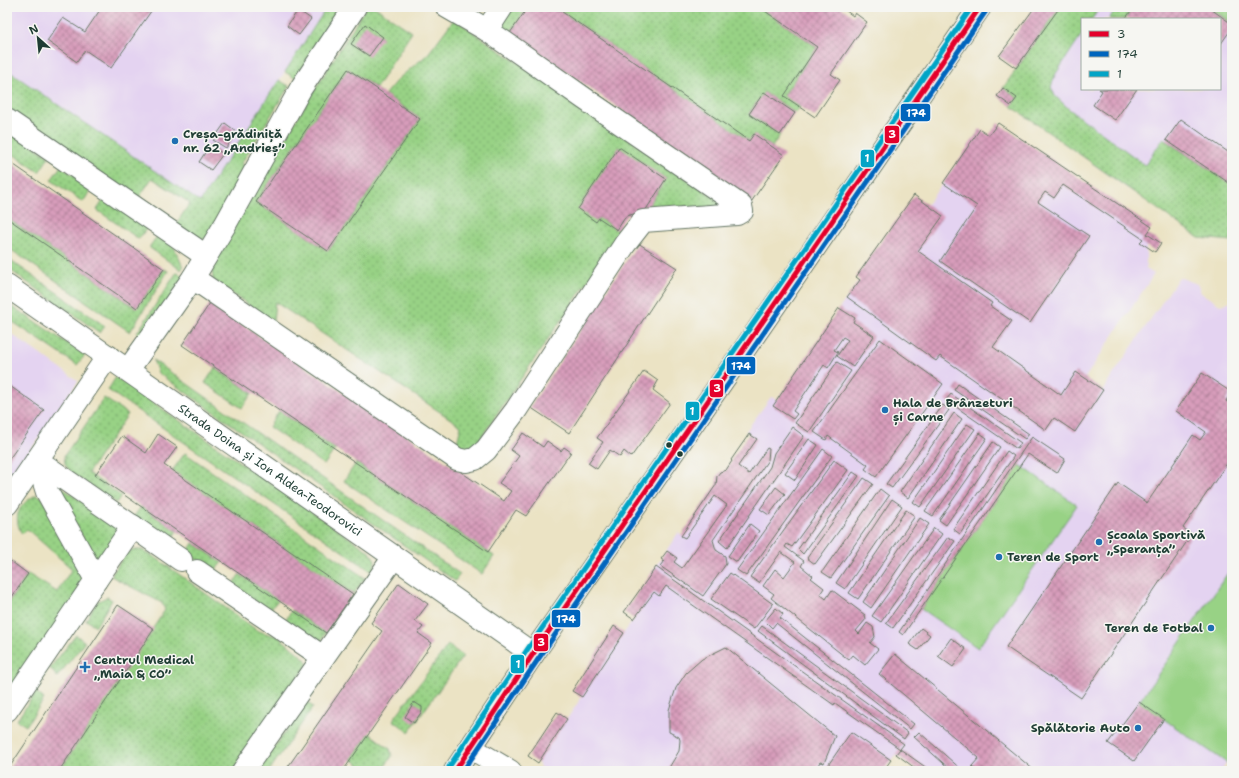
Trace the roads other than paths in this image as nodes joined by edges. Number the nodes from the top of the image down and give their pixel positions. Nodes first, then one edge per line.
1 (355, 7) edge
2 (447, 7) edge
3 (502, 7) edge
4 (980, 7) edge
5 (487, 30) junction
6 (7, 120) edge
7 (206, 256) junction
8 (193, 278) junction
9 (7, 286) edge
10 (108, 356) junction
11 (128, 370) junction
12 (37, 460) junction
13 (7, 504) edge
14 (133, 526) junction
15 (394, 556) junction
16 (96, 580) junction
17 (533, 654) junction
18 (322, 657) junction
19 (7, 710) edge
20 (471, 748) junction
21 (243, 771) edge
22 (455, 771) edge
23 (510, 771) edge

1 - 7 main road
2 - 5 main road
3 - 5 main road
4 - 17 main road
5 - 8 main road
6 - 7 main road
7 - 8 main road
8 - 11 main road
9 - 10 main road, Strada Doina și Ion Aldea-Teodorovici
10 - 11 main road, Strada Doina și Ion Aldea-Teodorovici
10 - 12 main road
11 - 15 main road, Strada Doina și Ion Aldea-Teodorovici
12 - 13 main road
12 - 14 main road
12 - 16 main road
14 - 16 main road
14 - 18 main road
15 - 17 main road, Strada Doina și Ion Aldea-Teodorovici
15 - 18 main road
16 - 19 main road
17 - 20 main road
18 - 21 main road
20 - 22 main road
20 - 23 main road

